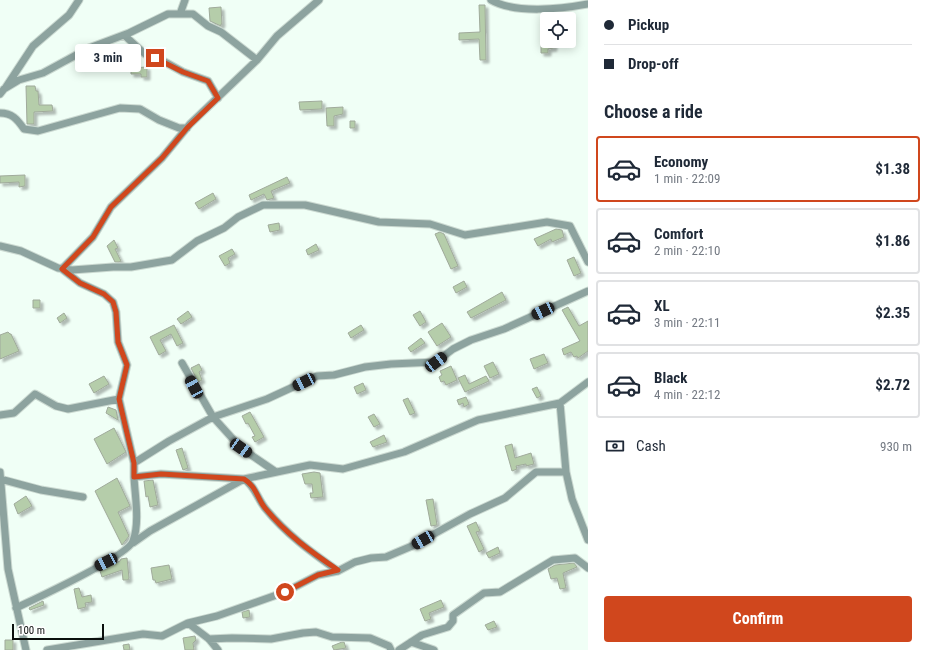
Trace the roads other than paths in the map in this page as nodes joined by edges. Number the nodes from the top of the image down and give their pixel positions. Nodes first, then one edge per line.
1 (80, 0) edge
2 (185, 0) edge
3 (319, 0) edge
4 (491, 0) edge
5 (588, 4) edge
6 (180, 14) junction
7 (124, 35) junction
8 (257, 60) junction
9 (2, 91) edge
10 (218, 98) junction
11 (0, 112) edge
12 (187, 128) junction
13 (0, 246) edge
14 (588, 262) edge
15 (62, 269) junction
16 (588, 291) edge
17 (182, 363) dead end
18 (588, 382) edge
19 (119, 399) junction
20 (560, 403) junction
21 (0, 415) edge
22 (213, 417) junction
23 (134, 463) junction
24 (276, 472) junction
25 (566, 472) junction
26 (0, 477) edge
27 (134, 477) junction
28 (244, 479) junction
29 (83, 496) dead end
30 (588, 540) edge
31 (133, 543) junction
32 (588, 568) edge
33 (338, 570) junction
34 (16, 608) junction
35 (188, 623) junction
36 (209, 639) junction
37 (411, 642) junction
38 (26, 650) edge
39 (47, 650) edge
40 (218, 650) edge
41 (390, 650) edge
42 (400, 650) edge
43 (434, 650) edge

1 - 9 street
2 - 6 street
3 - 8 street
4 - 5 street
6 - 7 street
6 - 8 street
7 - 9 street
7 - 10 street
8 - 10 street
10 - 12 street
11 - 12 street
12 - 15 street
13 - 15 street
14 - 15 street
15 - 19 street
16 - 22 street
17 - 22 street
18 - 20 street
19 - 21 street
19 - 23 street
20 - 24 street
20 - 25 street
22 - 23 street
22 - 24 street
23 - 27 street
24 - 28 street
25 - 30 street
25 - 33 street
26 - 29 street
26 - 34 street
27 - 28 street
27 - 31 street
28 - 31 street
28 - 33 street
31 - 34 street
32 - 37 street
33 - 35 street
34 - 38 street
35 - 36 street
35 - 39 street
36 - 40 street
36 - 41 street
37 - 42 street
37 - 43 street

